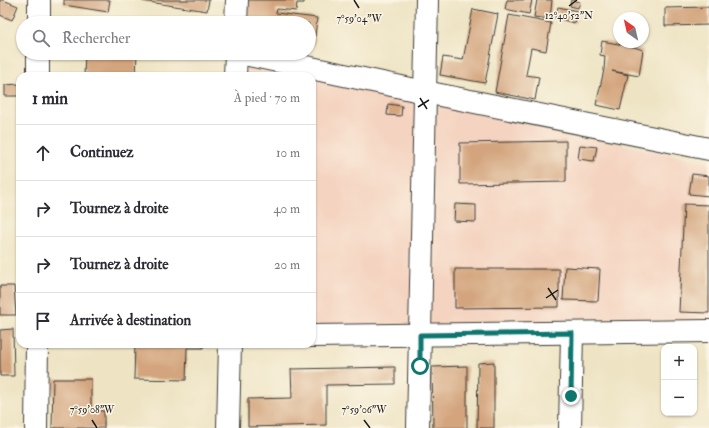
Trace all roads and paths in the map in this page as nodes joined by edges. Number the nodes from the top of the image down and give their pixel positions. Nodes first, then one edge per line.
1 (39, 0) edge
2 (237, 0) edge
3 (427, 0) edge
4 (38, 16) edge
5 (236, 16) edge
6 (38, 60) edge
7 (236, 60) edge
8 (271, 60) edge
9 (38, 72) edge
10 (235, 72) edge
11 (425, 92) junction
12 (709, 149) edge
13 (709, 331) edge
14 (572, 333) junction
15 (420, 335) junction
16 (316, 336) edge
17 (36, 348) edge
18 (230, 348) edge
19 (36, 428) edge
20 (228, 428) edge
21 (418, 428) edge
22 (570, 428) edge

1 - 4 street
2 - 5 street
3 - 11 street
6 - 9 street
7 - 10 street
8 - 11 street
11 - 12 street
11 - 15 street
13 - 14 street
14 - 15 street
14 - 22 street
15 - 16 street
15 - 21 street
17 - 19 street
18 - 20 street

